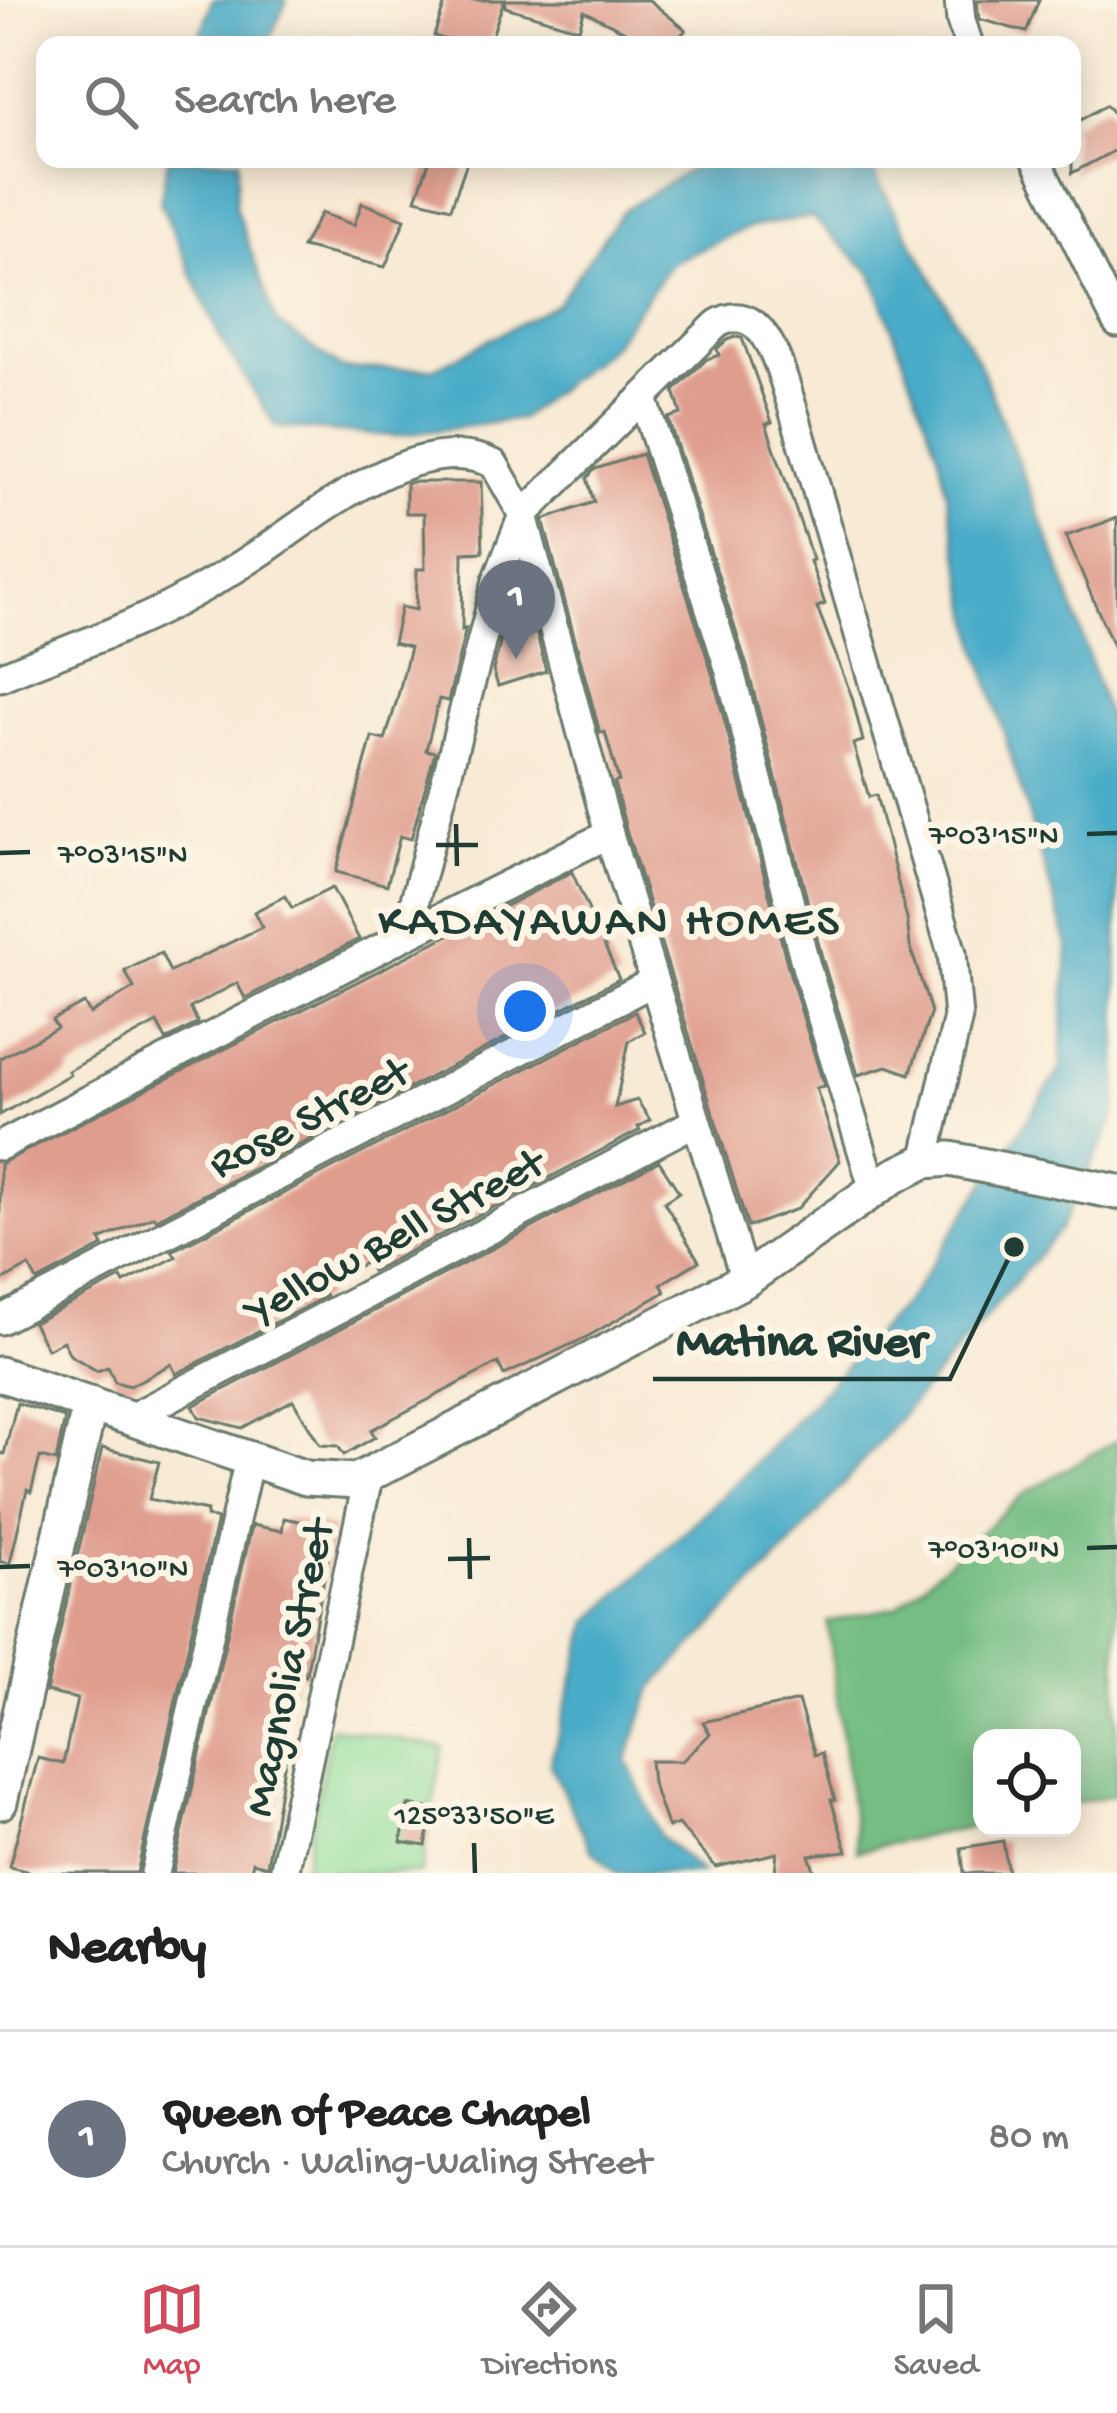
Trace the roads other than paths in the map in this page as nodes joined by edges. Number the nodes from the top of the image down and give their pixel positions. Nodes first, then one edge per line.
1 (959, 0) edge
2 (966, 36) edge
3 (1040, 168) edge
4 (1117, 323) edge
5 (643, 398) junction
6 (523, 515) junction
7 (0, 677) edge
8 (609, 834) junction
9 (406, 934) junction
10 (653, 982) junction
11 (695, 1122) junction
12 (0, 1146) edge
13 (925, 1161) junction
14 (874, 1190) junction
15 (1114, 1192) edge
16 (745, 1280) junction
17 (0, 1320) edge
18 (0, 1374) edge
19 (90, 1404) junction
20 (130, 1418) junction
21 (249, 1459) junction
22 (368, 1478) junction
23 (0, 1802) edge
24 (154, 1873) edge
25 (284, 1873) edge

1 - 2 street
3 - 4 street
5 - 6 street
5 - 13 street
5 - 14 street
6 - 7 street
6 - 8 street
6 - 9 street
8 - 9 street
8 - 10 street
9 - 12 street
10 - 11 street
10 - 17 street, Rose Street
11 - 16 street
11 - 20 street, Yellow Bell Street
13 - 14 street
13 - 15 street
14 - 16 street
16 - 22 street
18 - 19 street
19 - 20 street
19 - 23 street
20 - 21 street
21 - 22 street
21 - 24 street
22 - 25 street, Magnolia Street

